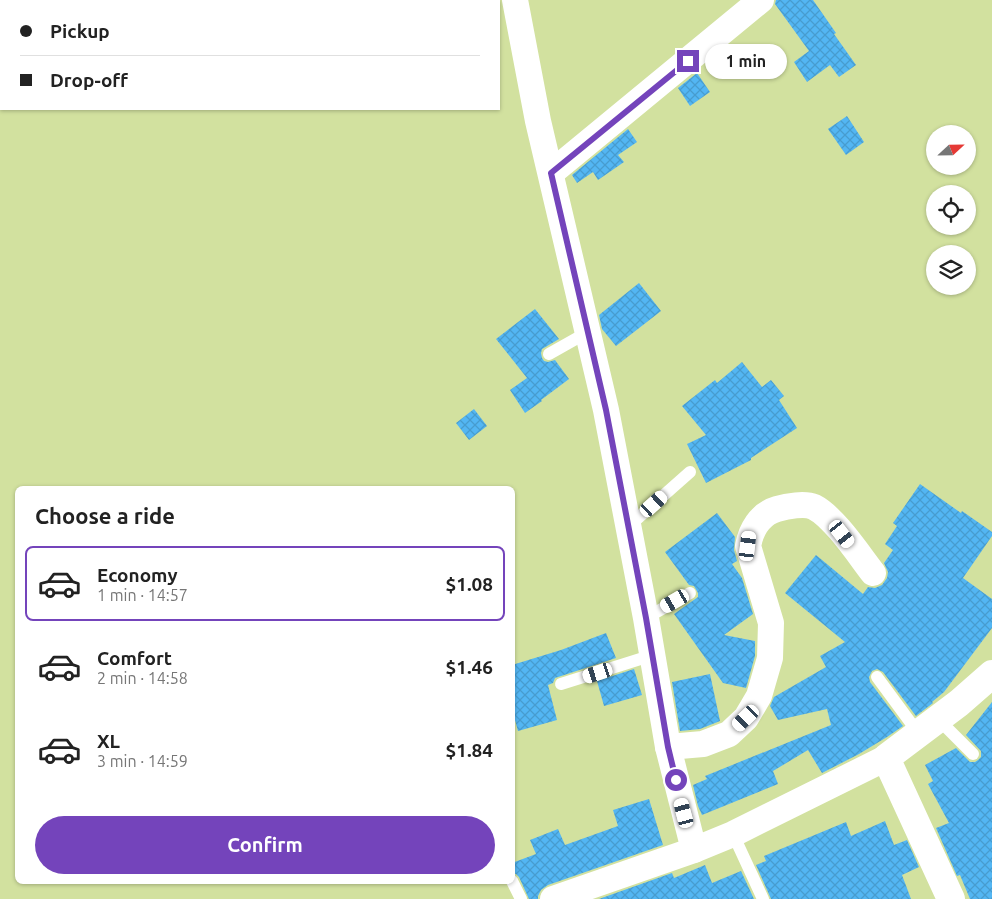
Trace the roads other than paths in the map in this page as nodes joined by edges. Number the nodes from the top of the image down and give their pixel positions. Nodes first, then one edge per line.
1 (515, 0) edge
2 (761, 0) edge
3 (551, 173) junction
4 (588, 332) junction
5 (549, 354) dead end
6 (690, 472) dead end
7 (629, 526) junction
8 (873, 573) dead end
9 (690, 593) dead end
10 (646, 618) junction
11 (653, 655) junction
12 (992, 674) edge
13 (877, 677) dead end
14 (561, 684) dead end
15 (928, 726) junction
16 (668, 747) junction
17 (974, 754) dead end
18 (886, 758) junction
19 (733, 834) junction
20 (694, 850) junction
21 (514, 884) edge
22 (521, 899) edge
23 (553, 899) edge
24 (763, 899) edge
25 (952, 899) edge

1 - 3 street
2 - 3 street
3 - 4 street
4 - 5 lane
4 - 7 street
6 - 7 lane
7 - 10 street
8 - 16 street
9 - 10 lane
10 - 11 street
11 - 14 lane
11 - 16 street
12 - 15 street
13 - 15 lane
15 - 17 lane
15 - 18 street
16 - 20 street
18 - 19 street
18 - 25 street
19 - 20 street
19 - 24 lane
20 - 23 street
21 - 22 lane

